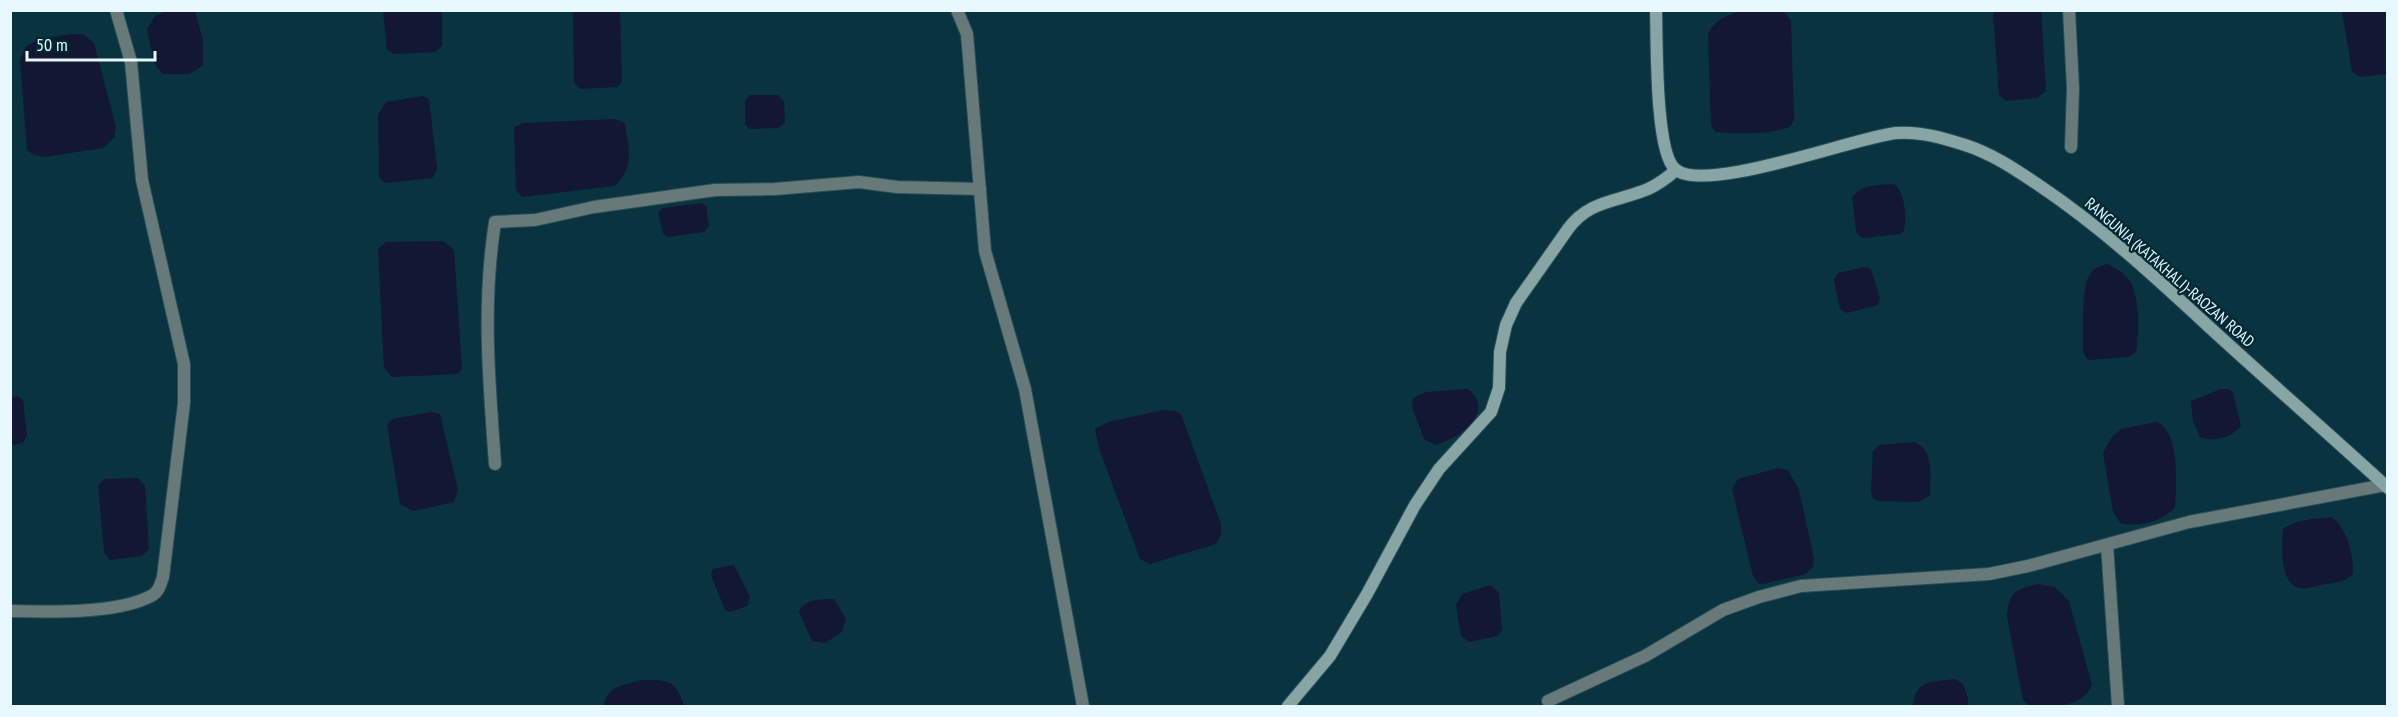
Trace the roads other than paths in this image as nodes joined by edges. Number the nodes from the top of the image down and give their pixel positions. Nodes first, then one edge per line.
1 (116, 10) edge
2 (957, 10) edge
3 (1656, 10) edge
4 (2069, 10) edge
5 (2071, 147) dead end
6 (1676, 170) junction
7 (980, 189) junction
8 (495, 464) dead end
9 (2386, 486) edge
10 (2107, 545) junction
11 (10, 611) edge
12 (1548, 701) dead end
13 (1083, 706) edge
14 (1288, 706) edge
15 (2118, 706) edge

1 - 11 street
2 - 7 street
3 - 6 main road
4 - 5 street
6 - 9 main road, RANGUNIA (KATAKHALI)-RAOZAN ROAD
6 - 14 main road
7 - 8 street
7 - 13 street
9 - 10 street
10 - 12 street
10 - 15 street

